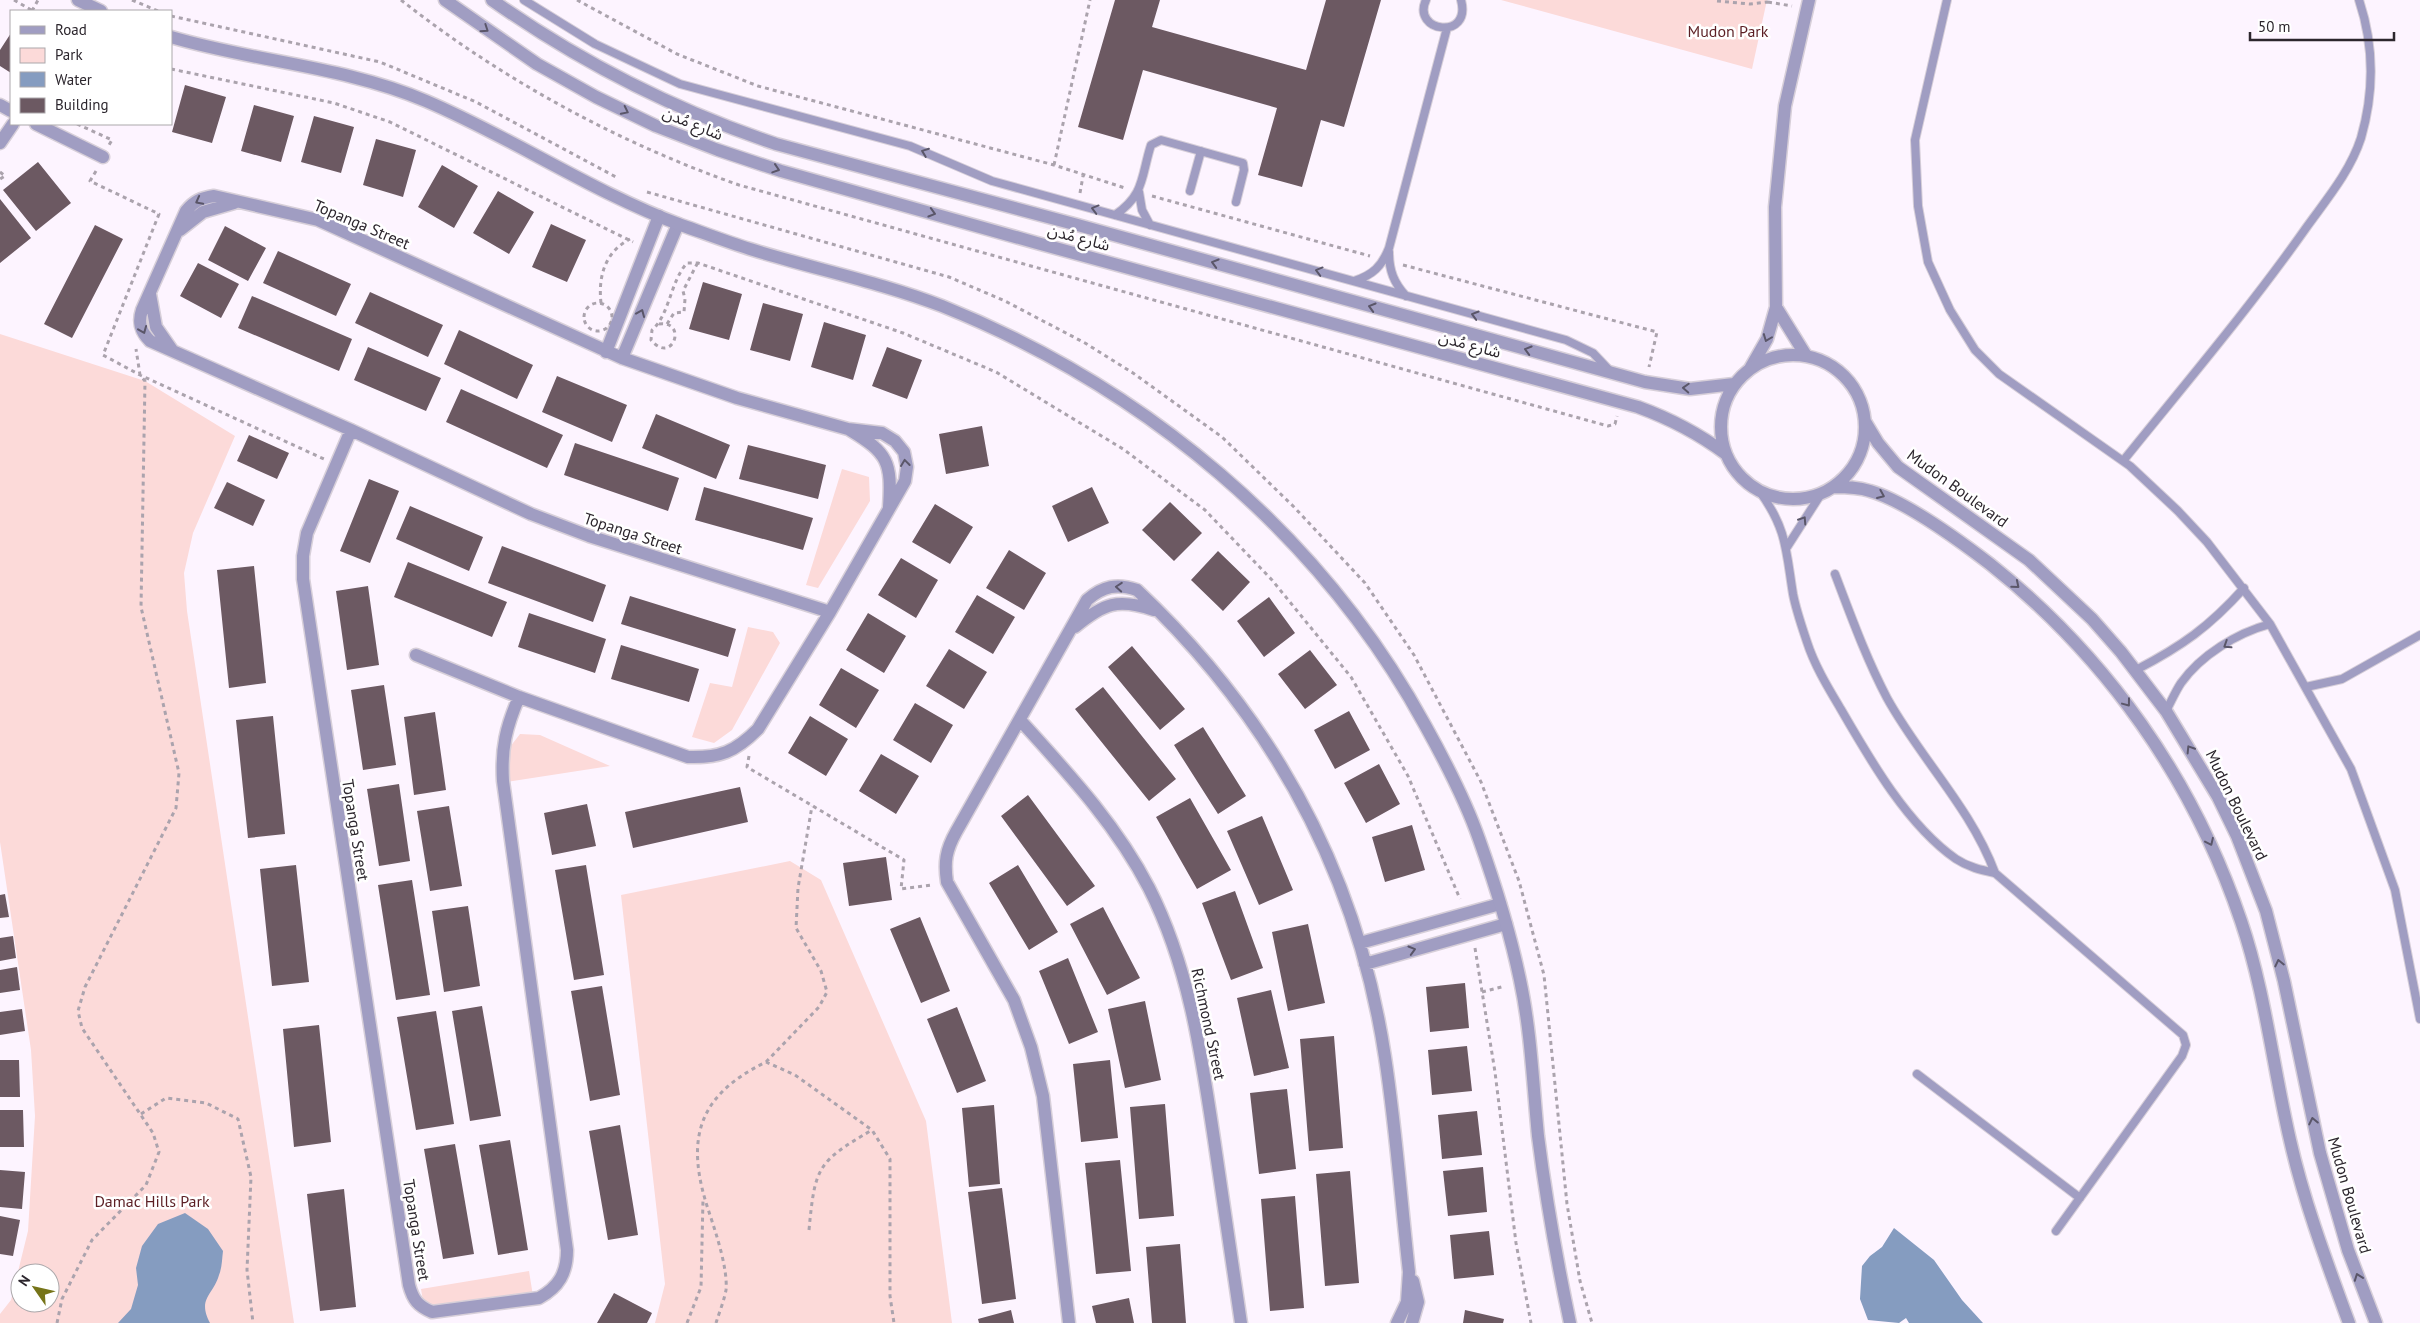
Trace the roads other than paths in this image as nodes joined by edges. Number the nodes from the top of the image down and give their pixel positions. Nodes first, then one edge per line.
1 (78, 0) edge
2 (445, 0) edge
3 (492, 0) edge
4 (524, 0) edge
5 (1426, 0) edge
6 (1461, 0) edge
7 (1948, 0) edge
8 (2360, 0) edge
9 (1807, 4) edge
10 (99, 10) edge
11 (1447, 28) junction
12 (172, 36) edge
13 (12, 125) edge
14 (38, 125) edge
15 (0, 143) edge
16 (1201, 151) junction
17 (103, 157) dead end
18 (1190, 191) dead end
19 (1139, 192) junction
20 (1236, 202) dead end
21 (1115, 215) junction
22 (659, 216) junction
23 (678, 224) junction
24 (1150, 225) junction
25 (1389, 248) junction
26 (1354, 281) junction
27 (1406, 296) junction
28 (1776, 307) junction
29 (606, 352) junction
30 (1805, 354) junction
31 (622, 358) junction
32 (1751, 367) junction
33 (1614, 374) junction
34 (1734, 384) junction
35 (1866, 423) junction
36 (848, 429) junction
37 (351, 430) junction
38 (1726, 454) junction
39 (2123, 462) junction
40 (1834, 487) junction
41 (1760, 492) junction
42 (1821, 494) junction
43 (889, 507) junction
44 (1787, 547) junction
45 (1835, 574) dead end
46 (2244, 588) junction
47 (830, 612) junction
48 (1159, 612) junction
49 (2270, 624) junction
50 (1070, 632) junction
51 (2420, 635) edge
52 (416, 654) dead end
53 (2136, 670) junction
54 (2306, 687) junction
55 (519, 697) junction
56 (2166, 711) junction
57 (1020, 720) junction
58 (1995, 873) junction
59 (1500, 904) junction
60 (1506, 924) junction
61 (1360, 944) junction
62 (1365, 964) junction
63 (2420, 1019) edge
64 (1917, 1074) dead end
65 (2080, 1198) junction
66 (2056, 1231) dead end
67 (1409, 1272) junction
68 (1069, 1323) edge
69 (1241, 1323) edge
70 (1397, 1323) edge
71 (1412, 1323) edge
72 (1570, 1323) edge
73 (2349, 1323) edge
74 (2376, 1323) edge

1 - 10 street
2 -> 38 street, شارع مُدن
33 -> 3 street, شارع مُدن
21 -> 4 lane
5 - 11 lane
6 - 11 lane
7 - 39 lane
8 - 39 lane
9 - 28 street
11 - 25 lane
12 - 22 street
13 - 15 street
14 - 17 street
16 - 18 lane
16 - 19 lane
16 - 20 lane
19 - 21 lane
19 - 24 lane
21 - 24 lane
22 - 23 street
22 - 29 street
31 -> 23 street
23 - 59 street
26 -> 24 lane
25 - 26 lane
25 - 27 lane
26 - 27 lane
33 -> 27 lane
28 - 30 street
28 -> 32 street
29 - 31 street, Topanga Street
29 - 37 street, Topanga Street
30 - 32 street
30 - 35 street
31 - 36 street, Topanga Street
32 - 34 street
34 -> 33 street, شارع مُدن
34 - 38 street
35 - 40 street
35 - 53 street, Mudon Boulevard
36 - 43 street, Topanga Street
43 -> 36 street, Topanga Street
37 - 47 street, Topanga Street
37 - 55 street, Topanga Street
38 - 41 street
39 - 46 lane
40 - 42 street
40 -> 73 street
41 - 42 street
41 - 44 lane
44 -> 42 lane
43 - 47 street, Topanga Street
44 - 58 lane
45 - 58 lane
46 - 49 lane
46 - 53 lane
47 - 55 street, Topanga Street
48 - 50 street
48 -> 50 street
48 - 61 street
49 - 54 lane
49 -> 56 lane
50 - 57 street
51 - 54 lane
52 - 55 street, Topanga Street
53 - 56 street, Mudon Boulevard
54 - 63 lane
74 -> 56 street, Mudon Boulevard
57 - 68 street
57 - 69 street, Richmond Street
58 - 65 lane
59 - 60 street
59 - 61 street
62 -> 60 street
60 - 72 street
61 - 62 street
62 - 67 street
64 - 65 lane
65 - 66 lane
67 - 70 street
67 - 71 street

